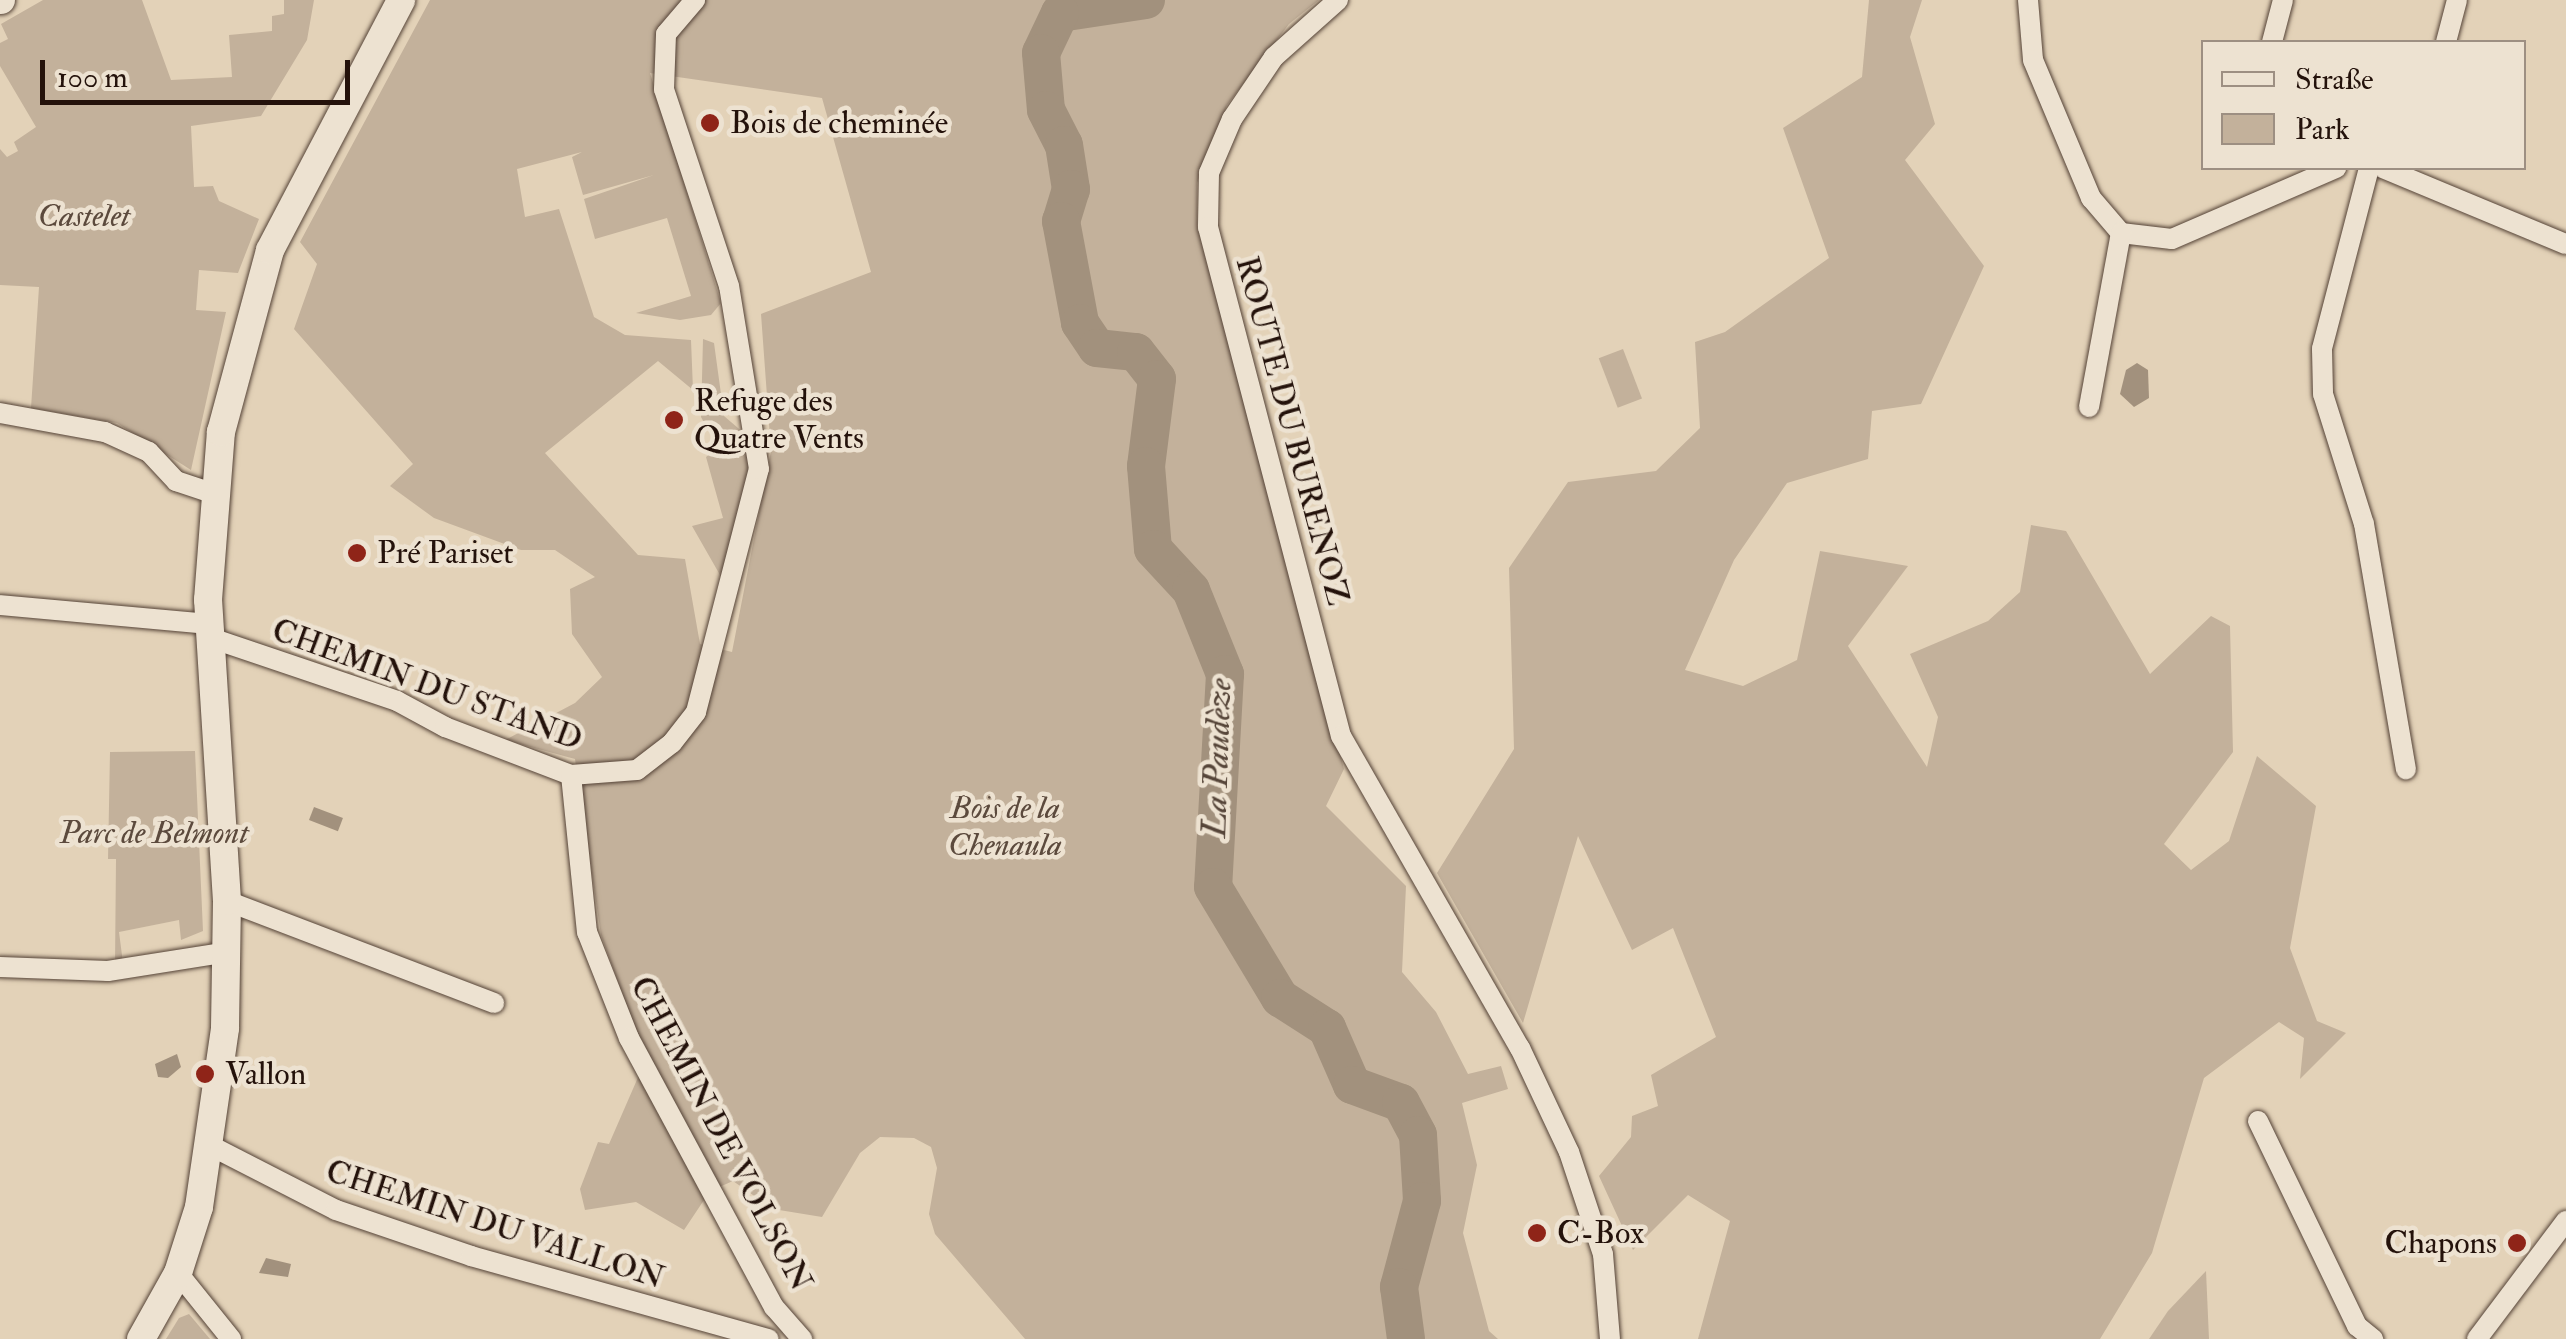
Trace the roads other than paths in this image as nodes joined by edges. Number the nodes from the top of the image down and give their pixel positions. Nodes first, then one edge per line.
1 (401, 0) edge
2 (695, 0) edge
3 (1338, 0) edge
4 (2028, 0) edge
5 (2283, 0) edge
6 (2457, 0) edge
7 (2273, 40) edge
8 (2447, 40) edge
9 (2323, 170) edge
10 (2367, 170) edge
11 (2411, 172) edge
12 (2121, 233) junction
13 (2566, 244) edge
14 (2089, 406) dead end
15 (0, 413) edge
16 (215, 494) junction
17 (0, 605) edge
18 (210, 631) junction
19 (2406, 768) dead end
20 (571, 775) junction
21 (227, 901) junction
22 (228, 952) junction
23 (0, 967) edge
24 (494, 1002) dead end
25 (2258, 1121) dead end
26 (212, 1146) junction
27 (2566, 1221) edge
28 (178, 1273) junction
29 (229, 1338) edge
30 (142, 1339) edge
31 (770, 1339) edge
32 (802, 1339) edge
33 (1610, 1339) edge
34 (2373, 1339) edge
35 (2477, 1339) edge

1 - 16 street
2 - 20 street, CHEMIN DU STAND
3 - 33 street, ROUTE DU BURENOZ
4 - 12 street
5 - 7 street
6 - 8 street
9 - 12 street
10 - 19 street
11 - 13 street
12 - 14 street
15 - 16 street
16 - 18 street
17 - 18 street, CHEMIN DU STAND
18 - 20 street, CHEMIN DU STAND
18 - 21 street
20 - 32 street, CHEMIN DE VOLSON
21 - 22 street
21 - 24 street
22 - 23 street
22 - 26 street
25 - 34 street
26 - 28 street
26 - 31 street, CHEMIN DU VALLON
27 - 35 street
28 - 29 street
28 - 30 street

